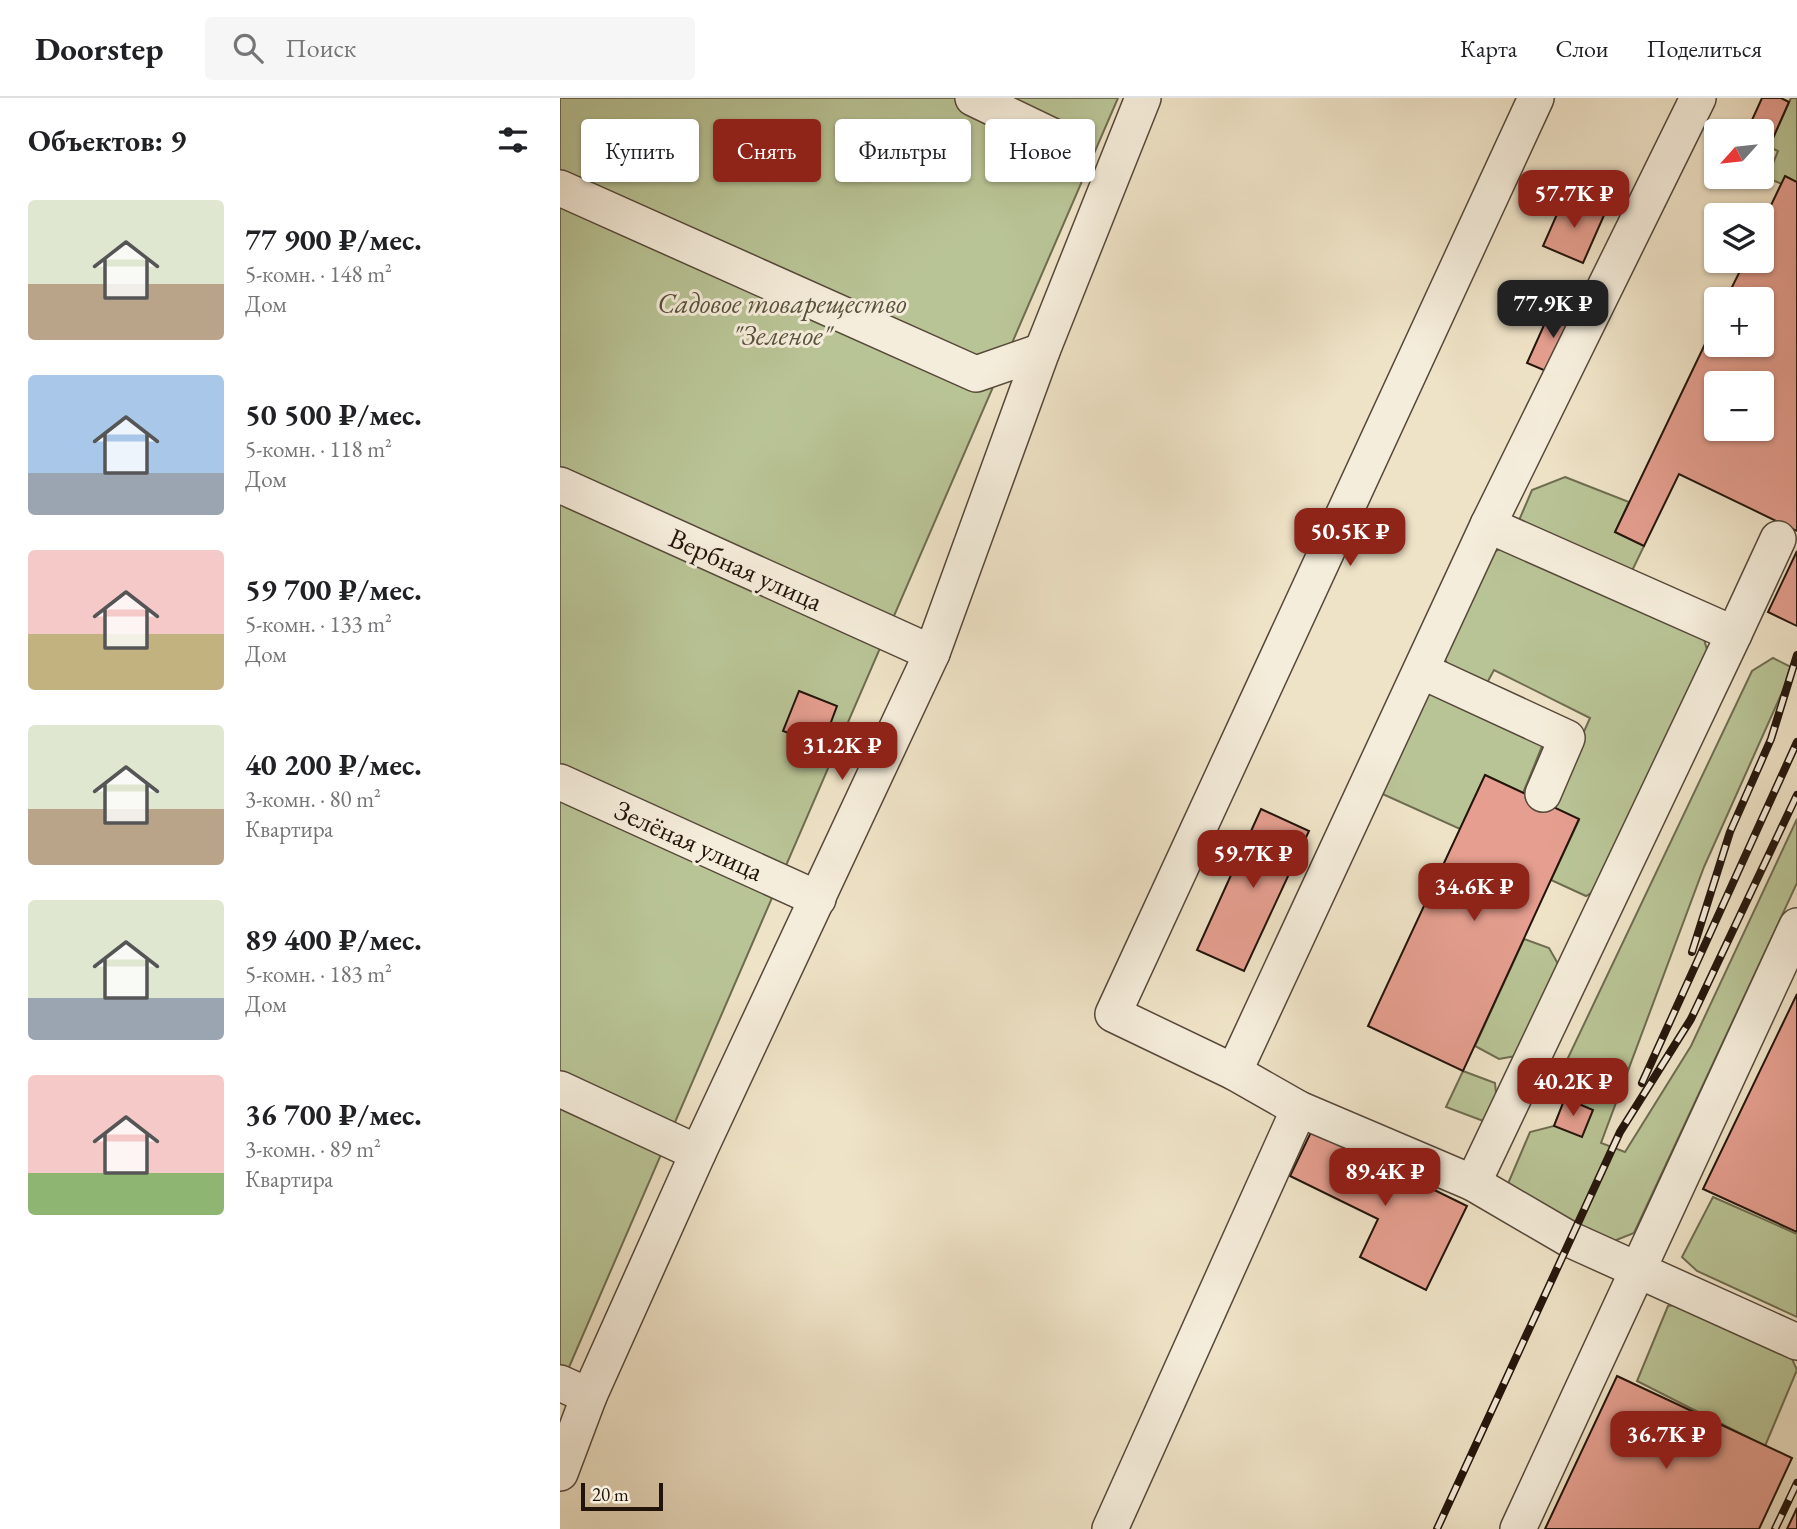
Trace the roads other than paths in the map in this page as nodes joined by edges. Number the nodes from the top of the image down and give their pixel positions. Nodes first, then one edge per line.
1 (973, 98) edge
2 (1143, 98) edge
3 (1536, 98) edge
4 (1698, 98) edge
5 (1017, 119) edge
6 (560, 187) edge
7 (1042, 351) junction
8 (560, 485) edge
9 (1488, 525) junction
10 (1777, 539) dead end
11 (1734, 634) junction
12 (932, 653) junction
13 (1422, 671) junction
14 (560, 782) edge
15 (1543, 794) dead end
16 (818, 899) junction
17 (1797, 926) edge
18 (1234, 1072) junction
19 (560, 1089) edge
20 (1299, 1109) junction
21 (698, 1153) junction
22 (1473, 1183) junction
23 (1637, 1269) junction
24 (1797, 1342) edge
25 (574, 1390) edge
26 (560, 1472) edge
27 (1110, 1529) edge
28 (1518, 1529) edge

1 - 5 street
2 - 7 street
3 - 18 street
4 - 9 street
6 - 7 street
7 - 12 street
8 - 12 street, Вербная улица
9 - 11 street
9 - 13 street
10 - 11 street
11 - 22 street
12 - 16 street
13 - 15 street
13 - 18 street
14 - 16 street, Зелёная улица
16 - 21 street
17 - 23 street
18 - 20 street
19 - 21 street
20 - 22 street
20 - 27 street
21 - 25 street
22 - 23 street
23 - 24 street
23 - 28 street
25 - 26 street

